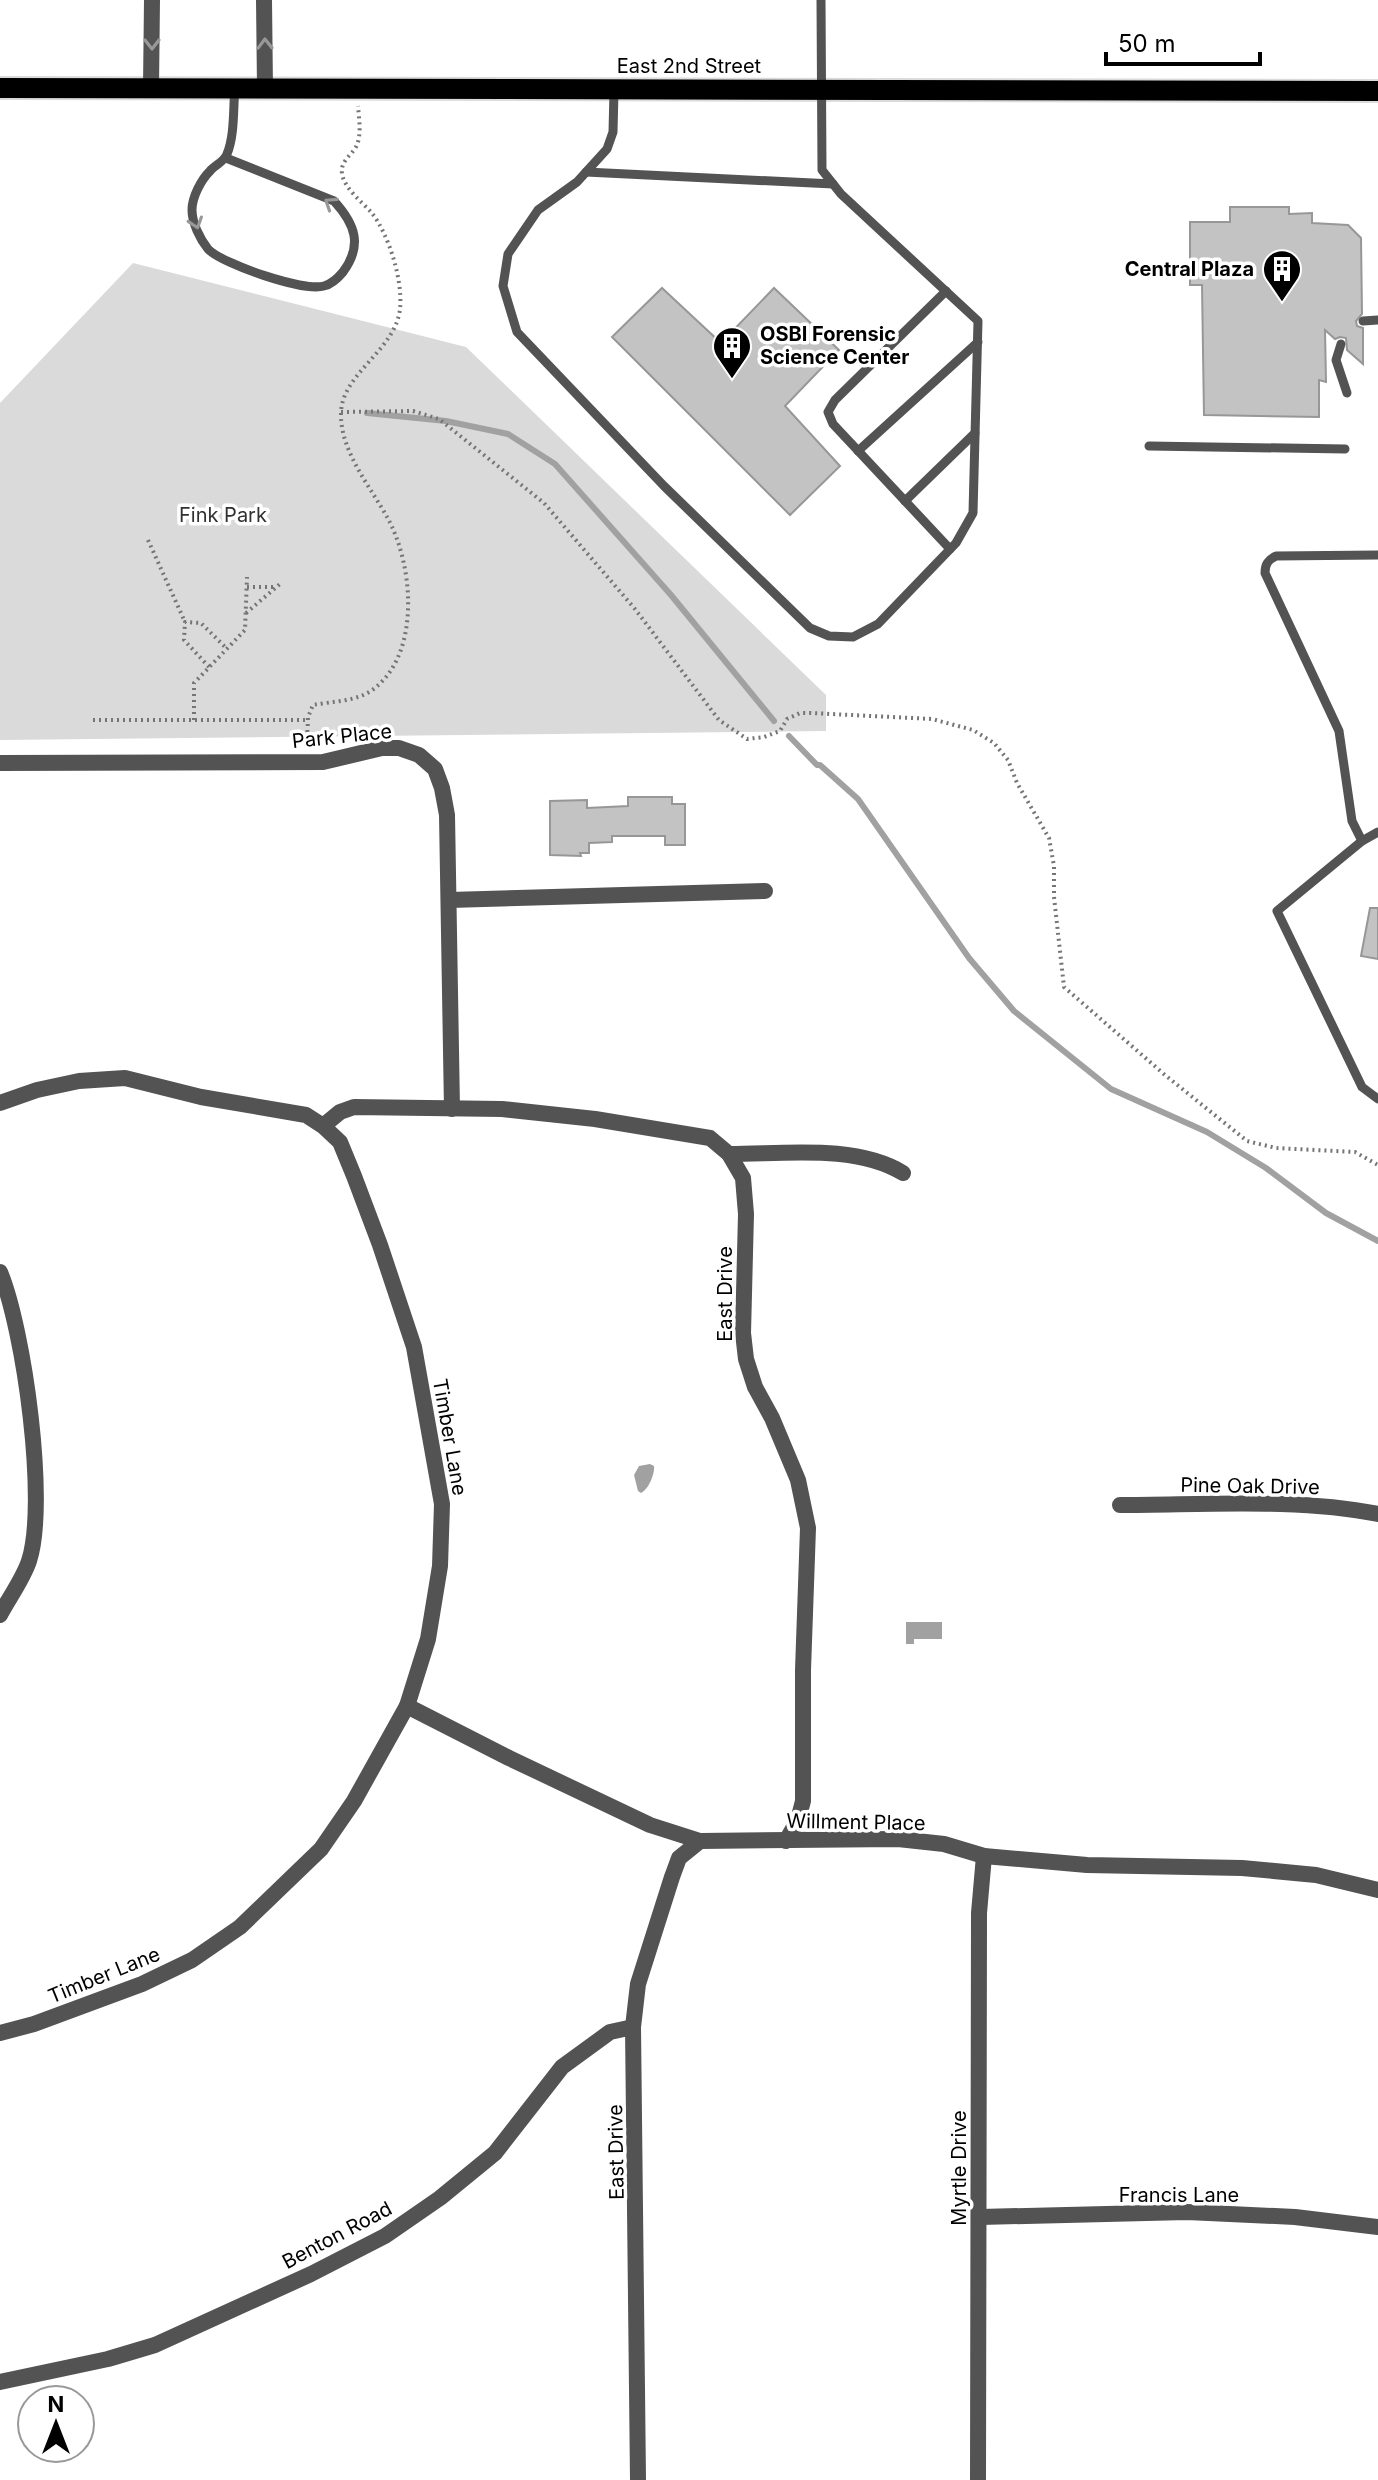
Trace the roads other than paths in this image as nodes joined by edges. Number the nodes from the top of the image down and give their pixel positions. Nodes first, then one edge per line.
1 (152, 0) edge
2 (264, 0) edge
3 (821, 0) edge
4 (151, 87) junction
5 (235, 87) junction
6 (0, 88) edge
7 (265, 88) junction
8 (821, 90) junction
9 (614, 91) junction
10 (1378, 91) edge
11 (226, 158) junction
12 (586, 172) junction
13 (833, 184) junction
14 (946, 291) junction
15 (1378, 320) edge
16 (1363, 321) dead end
17 (978, 342) junction
18 (1341, 344) dead end
19 (1347, 393) dead end
20 (975, 433) junction
21 (1149, 446) dead end
22 (1345, 449) dead end
23 (858, 451) junction
24 (905, 501) junction
25 (950, 549) junction
26 (1378, 555) edge
27 (0, 763) edge
28 (1378, 832) edge
29 (1362, 841) junction
30 (765, 891) dead end
31 (449, 900) junction
32 (1378, 1099) edge
33 (0, 1103) edge
34 (452, 1109) junction
35 (323, 1126) junction
36 (729, 1154) junction
37 (903, 1173) dead end
38 (0, 1272) edge
39 (1120, 1505) dead end
40 (1378, 1514) edge
41 (0, 1615) edge
42 (407, 1706) junction
43 (700, 1841) junction
44 (786, 1841) junction
45 (984, 1856) junction
46 (1378, 1890) edge
47 (633, 2027) junction
48 (0, 2033) edge
49 (980, 2217) junction
50 (1378, 2227) edge
51 (0, 2382) edge
52 (638, 2480) edge
53 (978, 2480) edge

1 -> 4 street
7 -> 2 street
3 - 8 lane
4 - 5 main road, East 2nd Street
4 - 6 main road, East 2nd Street
5 - 7 main road, East 2nd Street
5 - 11 lane
7 - 9 main road, East 2nd Street
8 - 9 main road, East 2nd Street
8 - 10 main road, East 2nd Street
8 - 13 lane
9 - 12 lane
11 -> 11 lane
12 - 13 lane
12 - 25 lane
13 - 14 lane
14 - 17 lane
14 - 23 lane
15 - 16 lane
17 - 20 lane
17 - 23 lane
18 - 19 lane
20 - 24 lane
20 - 25 lane
21 - 22 lane
23 - 24 lane
24 - 25 lane
26 - 29 lane
27 - 31 street, Park Place
28 - 29 lane
29 - 32 lane
30 - 31 street
31 - 34 street, Park Place
33 - 35 street
34 - 35 street
34 - 36 street
35 - 42 street, Timber Lane
36 - 37 street
36 - 44 street, East Drive
38 - 41 street
39 - 40 street, Pine Oak Drive
42 - 43 street, Willment Place
42 - 48 street, Timber Lane
43 - 44 street, Willment Place
43 - 47 street, East Drive
44 - 45 street, Willment Place
45 - 46 street, Willment Place
45 - 49 street, Myrtle Drive
47 - 51 street, Benton Road
47 - 52 street, East Drive
49 - 50 street, Francis Lane
49 - 53 street, Myrtle Drive

